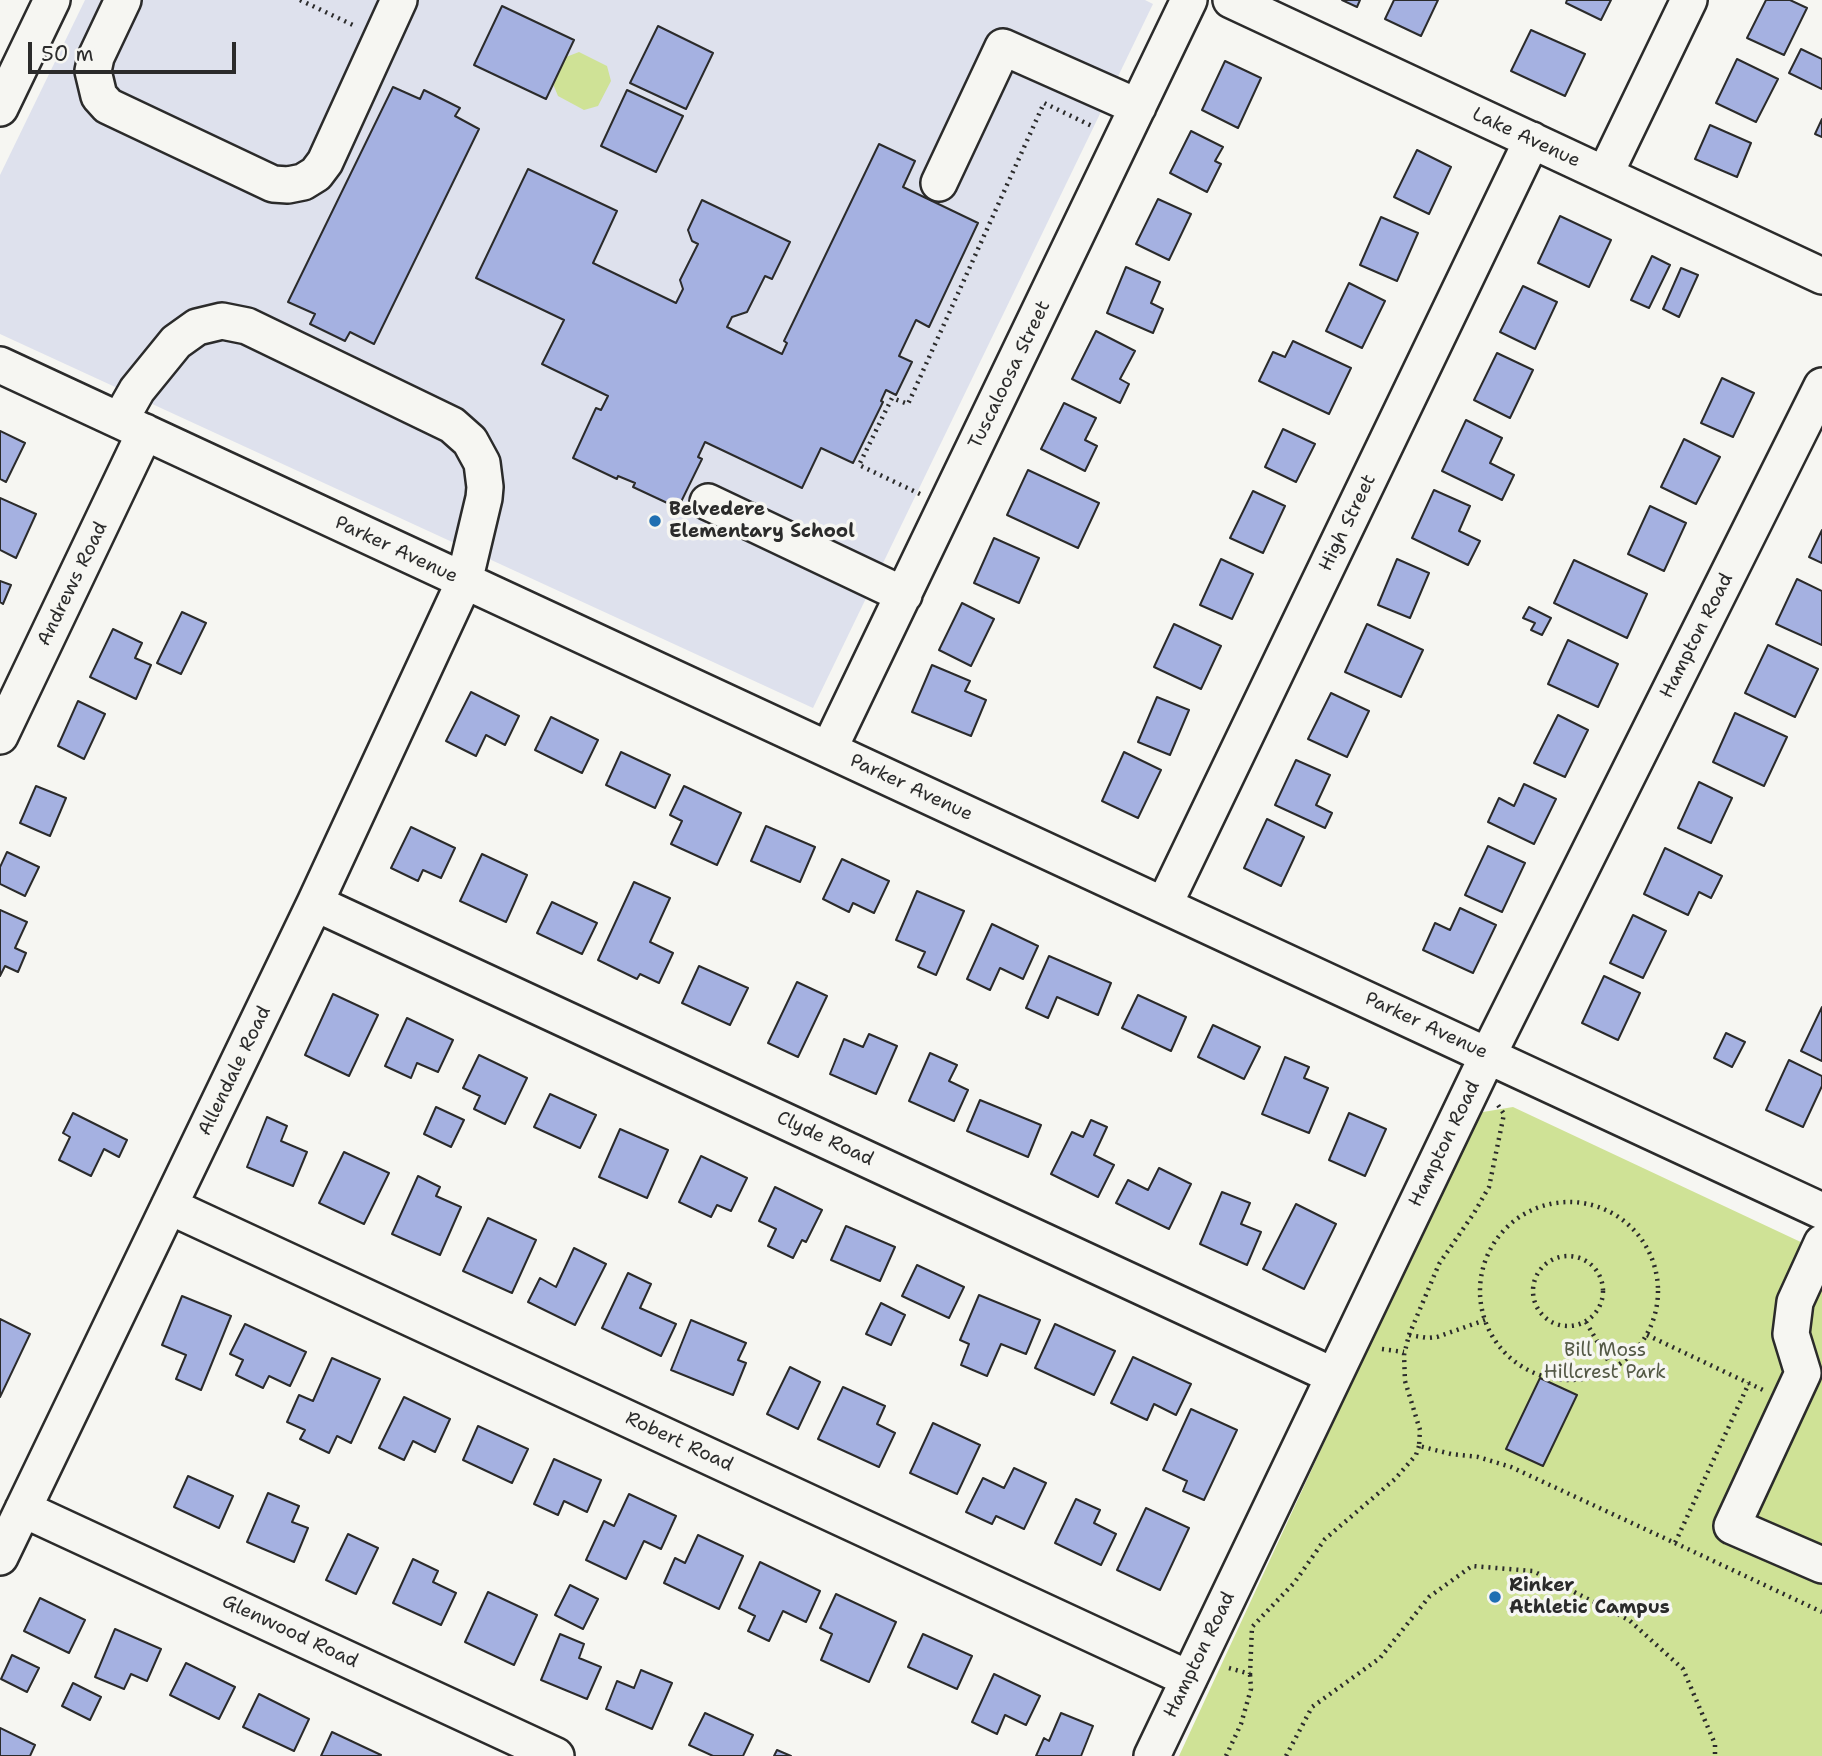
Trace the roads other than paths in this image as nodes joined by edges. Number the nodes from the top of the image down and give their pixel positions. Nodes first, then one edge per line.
1 (52, 0) edge
2 (123, 0) edge
3 (399, 0) edge
4 (1189, 0) edge
5 (1231, 0) edge
6 (1689, 0) edge
7 (1138, 107) junction
8 (0, 108) edge
9 (1532, 141) junction
10 (1605, 174) junction
11 (939, 183) dead end
12 (1822, 275) edge
13 (0, 365) edge
14 (1822, 386) edge
15 (133, 426) junction
16 (708, 502) dead end
17 (464, 582) junction
18 (904, 595) junction
19 (0, 736) edge
20 (830, 749) junction
21 (316, 903) junction
22 (1164, 905) junction
23 (1488, 1055) junction
24 (169, 1206) junction
25 (1822, 1211) edge
26 (1822, 1243) edge
27 (1334, 1376) junction
28 (1812, 1377) edge
29 (23, 1509) junction
30 (0, 1558) edge
31 (1822, 1565) edge
32 (1194, 1667) junction
33 (556, 1756) edge
34 (1152, 1756) edge

1 - 8 street
2 - 3 street
4 - 7 street, Tuscaloosa Street
5 - 9 street, Lake Avenue
6 - 10 street
7 - 11 street
7 - 18 street, Tuscaloosa Street
9 - 10 street, Lake Avenue
9 - 22 street, High Street
10 - 12 street, Lake Avenue
13 - 15 street, Parker Avenue
14 - 23 street, Hampton Road
15 - 17 street, Parker Avenue
15 - 17 street, Andrews Road
15 - 19 street, Andrews Road
16 - 18 street
17 - 20 street, Parker Avenue
17 - 21 street, Allendale Road
18 - 20 street, Tuscaloosa Street
20 - 22 street, Parker Avenue
21 - 24 street, Allendale Road
21 - 27 street, Clyde Road
22 - 23 street, Parker Avenue
23 - 25 street, Parker Avenue
23 - 27 street, Hampton Road
24 - 29 street, Allendale Road
24 - 32 street, Robert Road
26 - 28 street
27 - 32 street, Hampton Road
28 - 31 street
29 - 30 street, Allendale Road
29 - 33 street, Glenwood Road
32 - 34 street, Hampton Road

